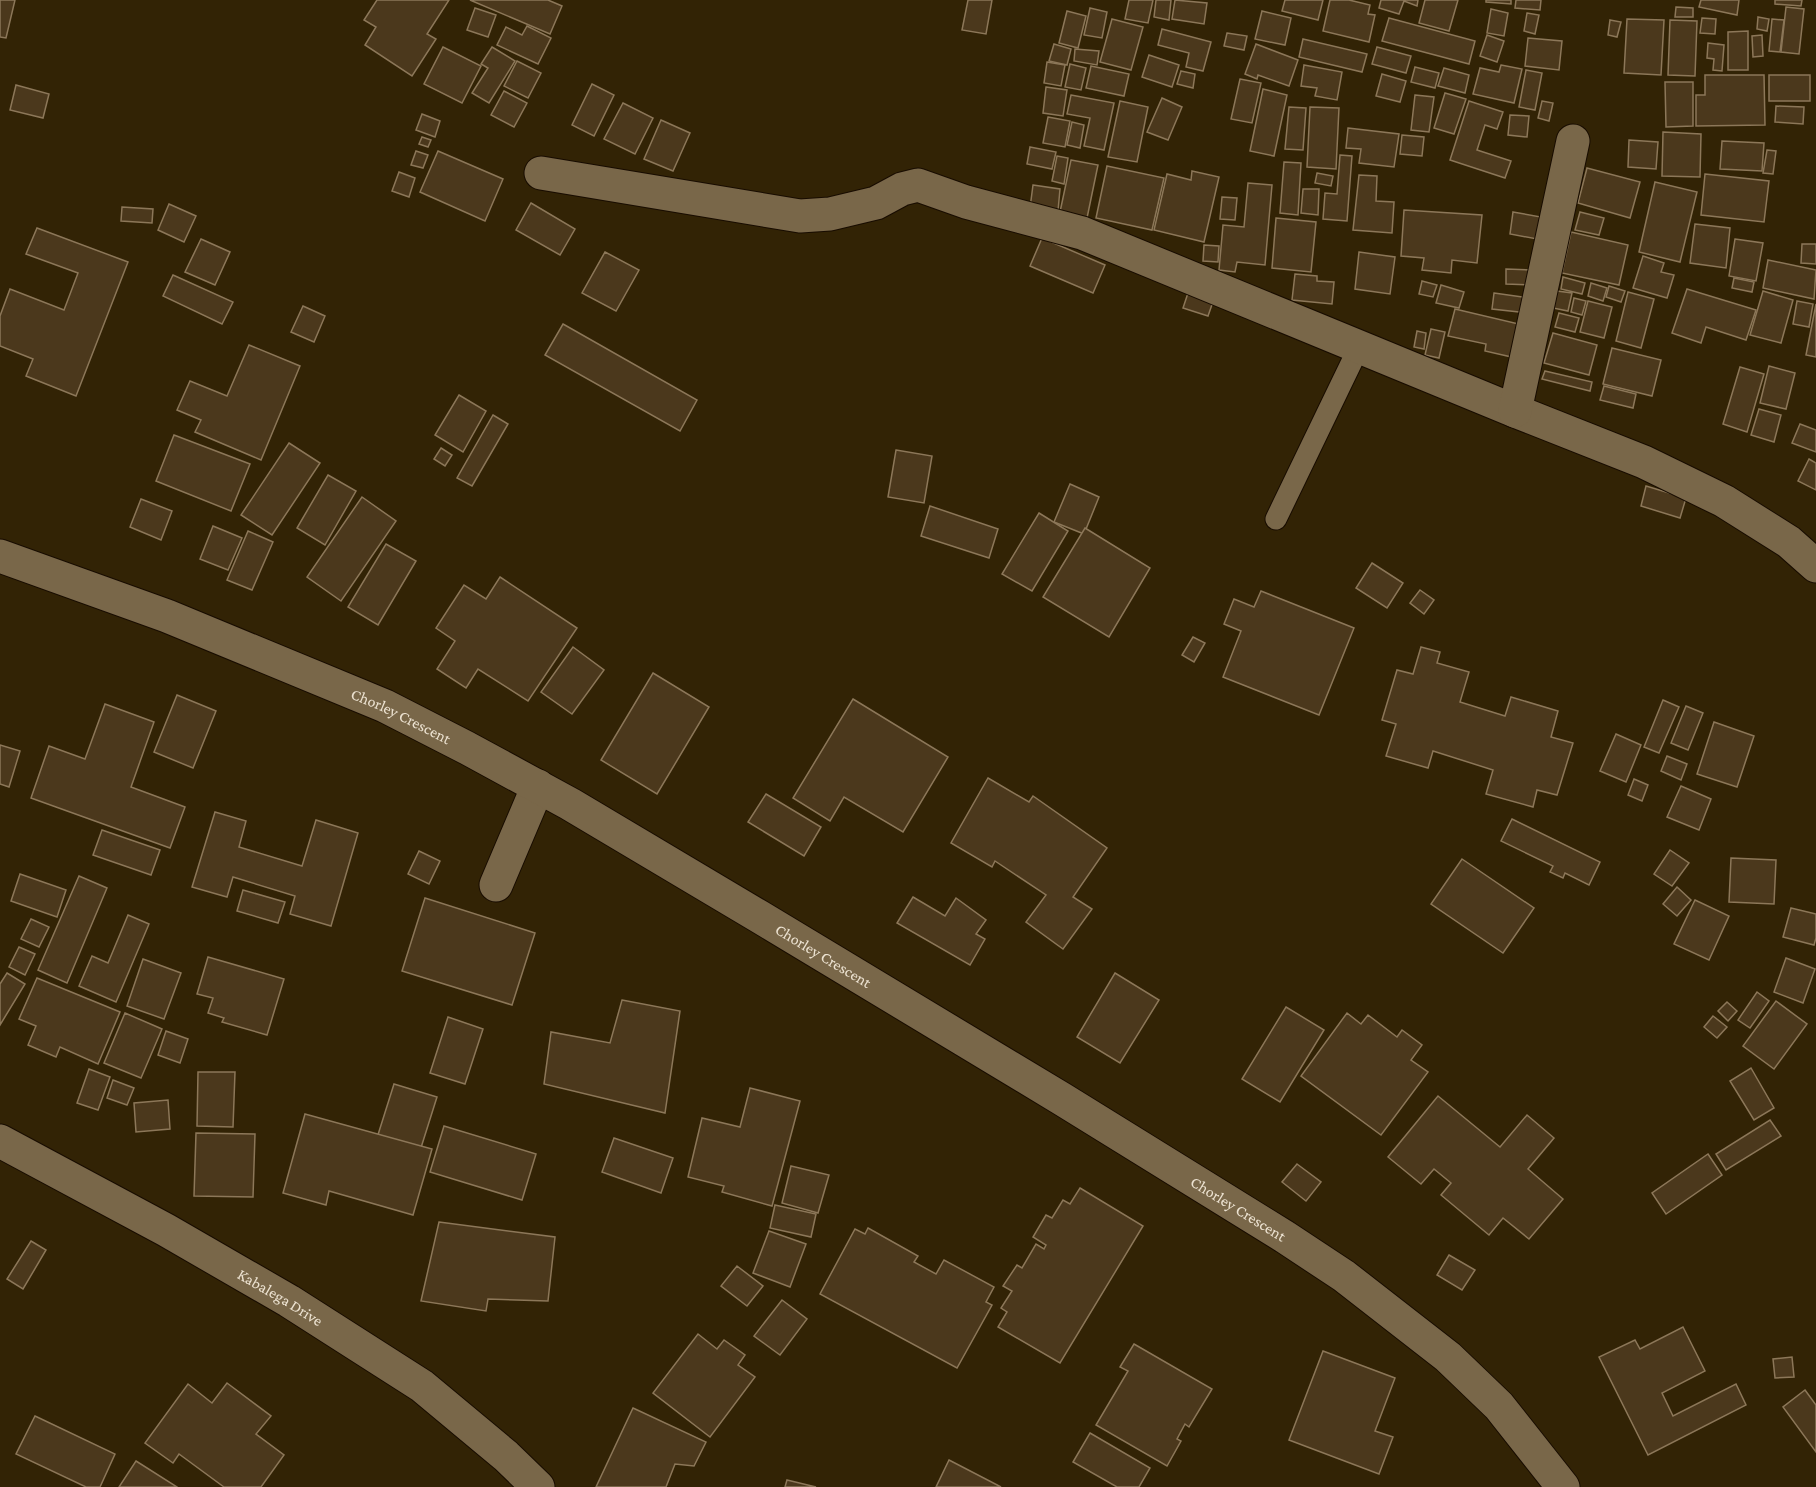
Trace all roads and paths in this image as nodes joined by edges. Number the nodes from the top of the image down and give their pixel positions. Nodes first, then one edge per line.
1 (1573, 141) dead end
2 (540, 173) dead end
3 (1359, 347) junction
4 (1515, 411) junction
5 (1276, 519) dead end
6 (0, 556) edge
7 (1816, 566) edge
8 (538, 786) junction
9 (496, 885) dead end
10 (0, 1141) edge
11 (538, 1487) edge
12 (1563, 1487) edge

1 - 4 street
2 - 3 street
3 - 4 street
3 - 5 lane
4 - 7 street
6 - 8 street, Chorley Crescent
8 - 9 street
8 - 12 street, Chorley Crescent
10 - 11 street, Kabalega Drive

